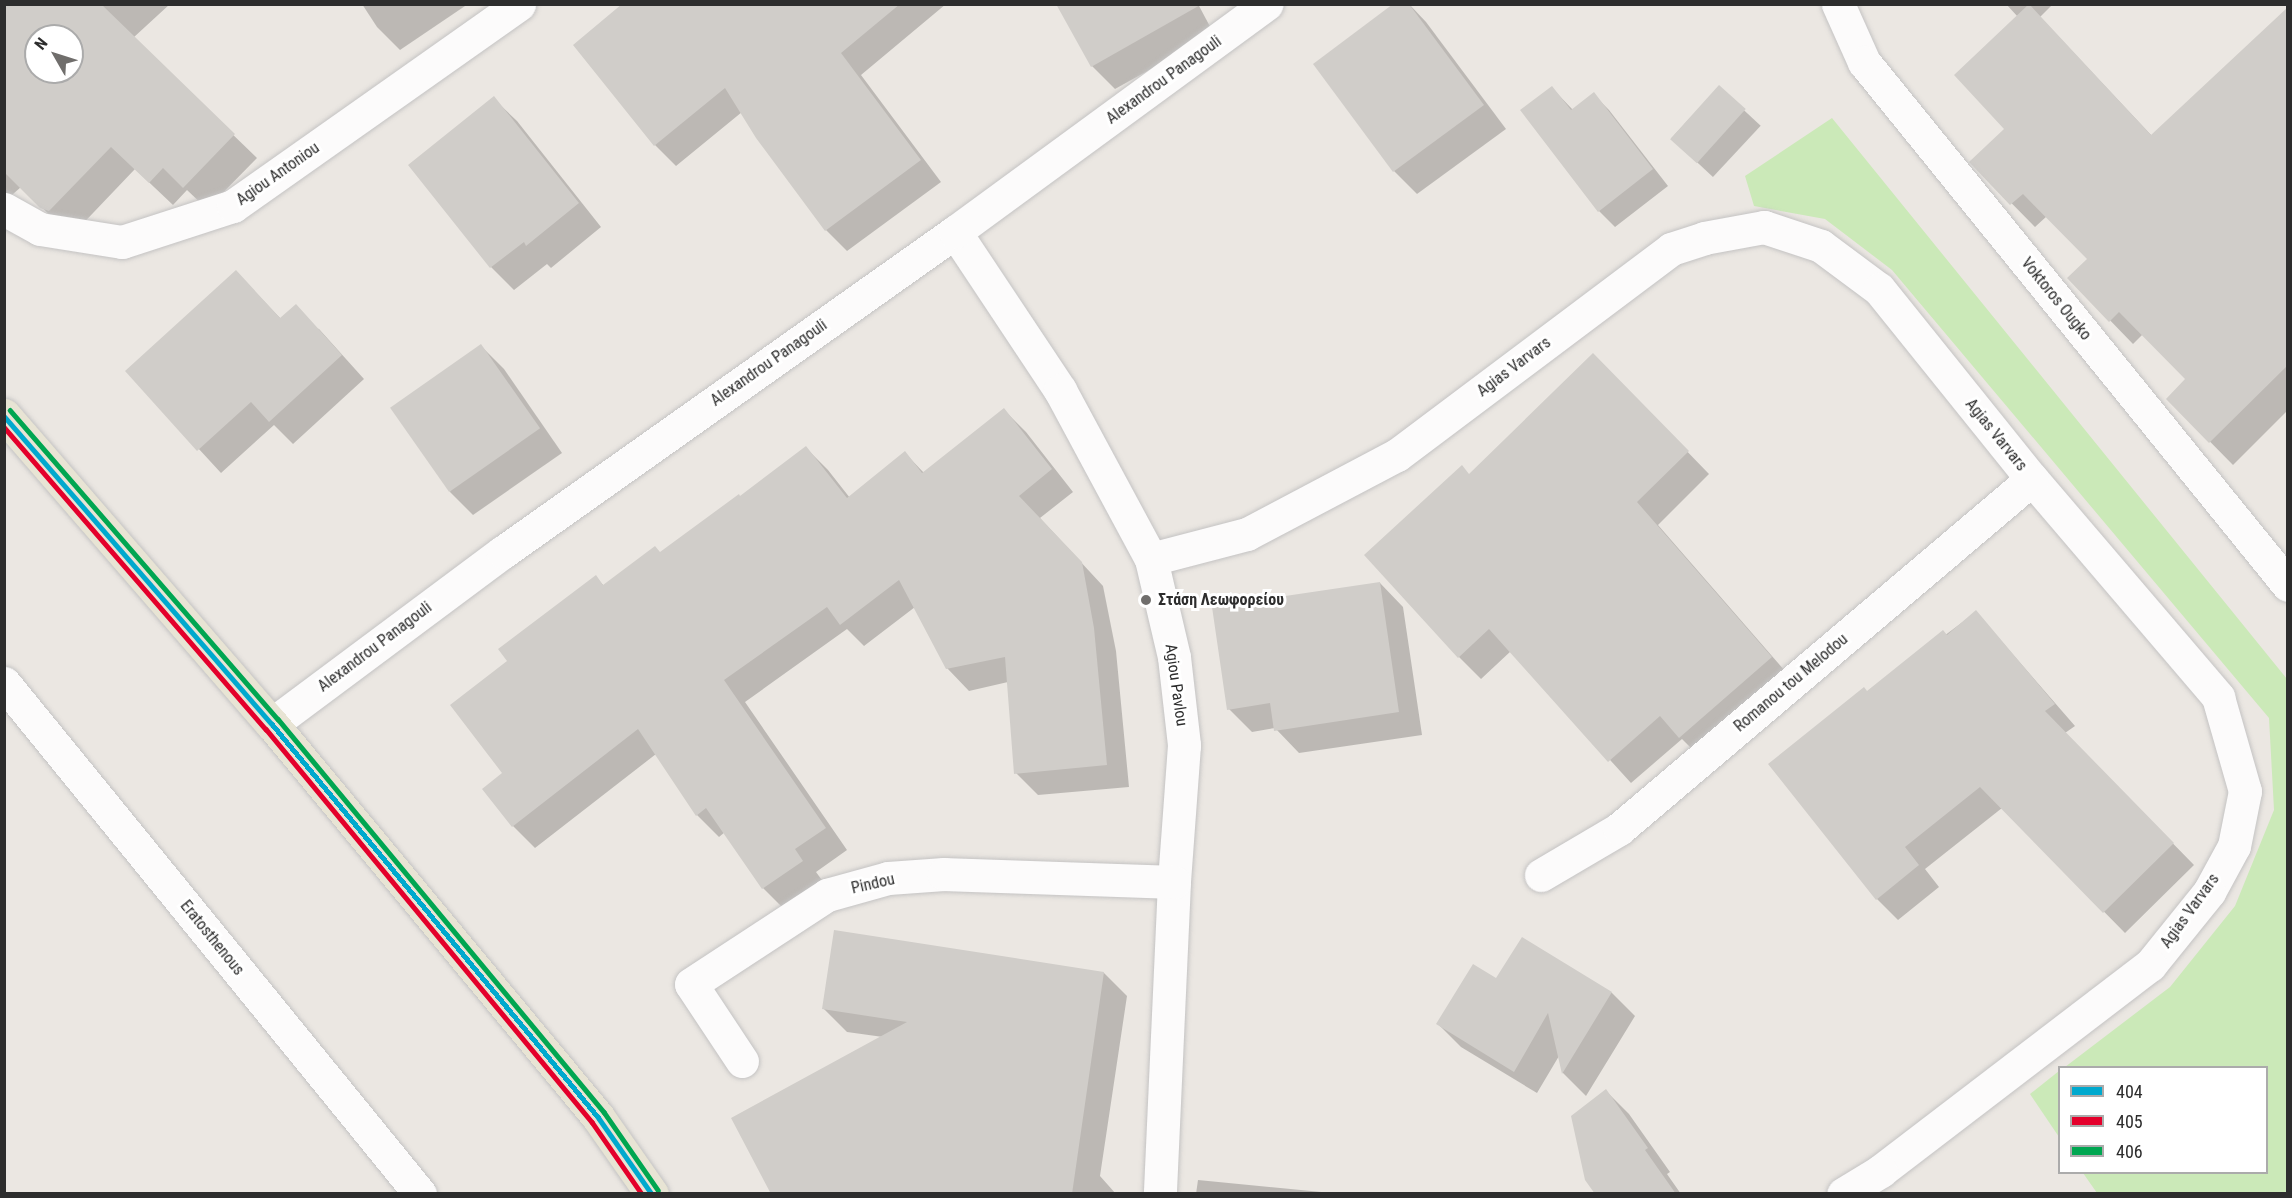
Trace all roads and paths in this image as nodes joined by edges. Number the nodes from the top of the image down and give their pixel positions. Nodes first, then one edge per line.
1 (519, 4) edge
2 (1267, 4) edge
3 (1838, 4) edge
4 (4, 209) edge
5 (955, 232) junction
6 (4, 415) edge
7 (2032, 479) junction
8 (1151, 558) junction
9 (2288, 585) edge
10 (4, 683) edge
11 (272, 724) junction
12 (1541, 875) dead end
13 (1174, 882) junction
14 (742, 1061) dead end
15 (420, 1194) edge
16 (652, 1194) edge
17 (1160, 1194) edge
18 (1843, 1194) edge

1 - 4 street, Agiou Antoniou
2 - 5 street, Alexandrou Panagouli
3 - 9 street, Voktoros Ougko
5 - 8 street, Agiou Pavlou
5 - 11 street, Alexandrou Panagouli
6 - 11 main road
7 - 8 street, Agias Varvars
7 - 12 street, Romanou tou Melodou
7 - 18 street, Agias Varvars
8 - 13 street, Agiou Pavlou
10 - 15 street, Eratosthenous
11 - 16 main road
13 - 14 street, Pindou
13 - 17 street, Agiou Pavlou

